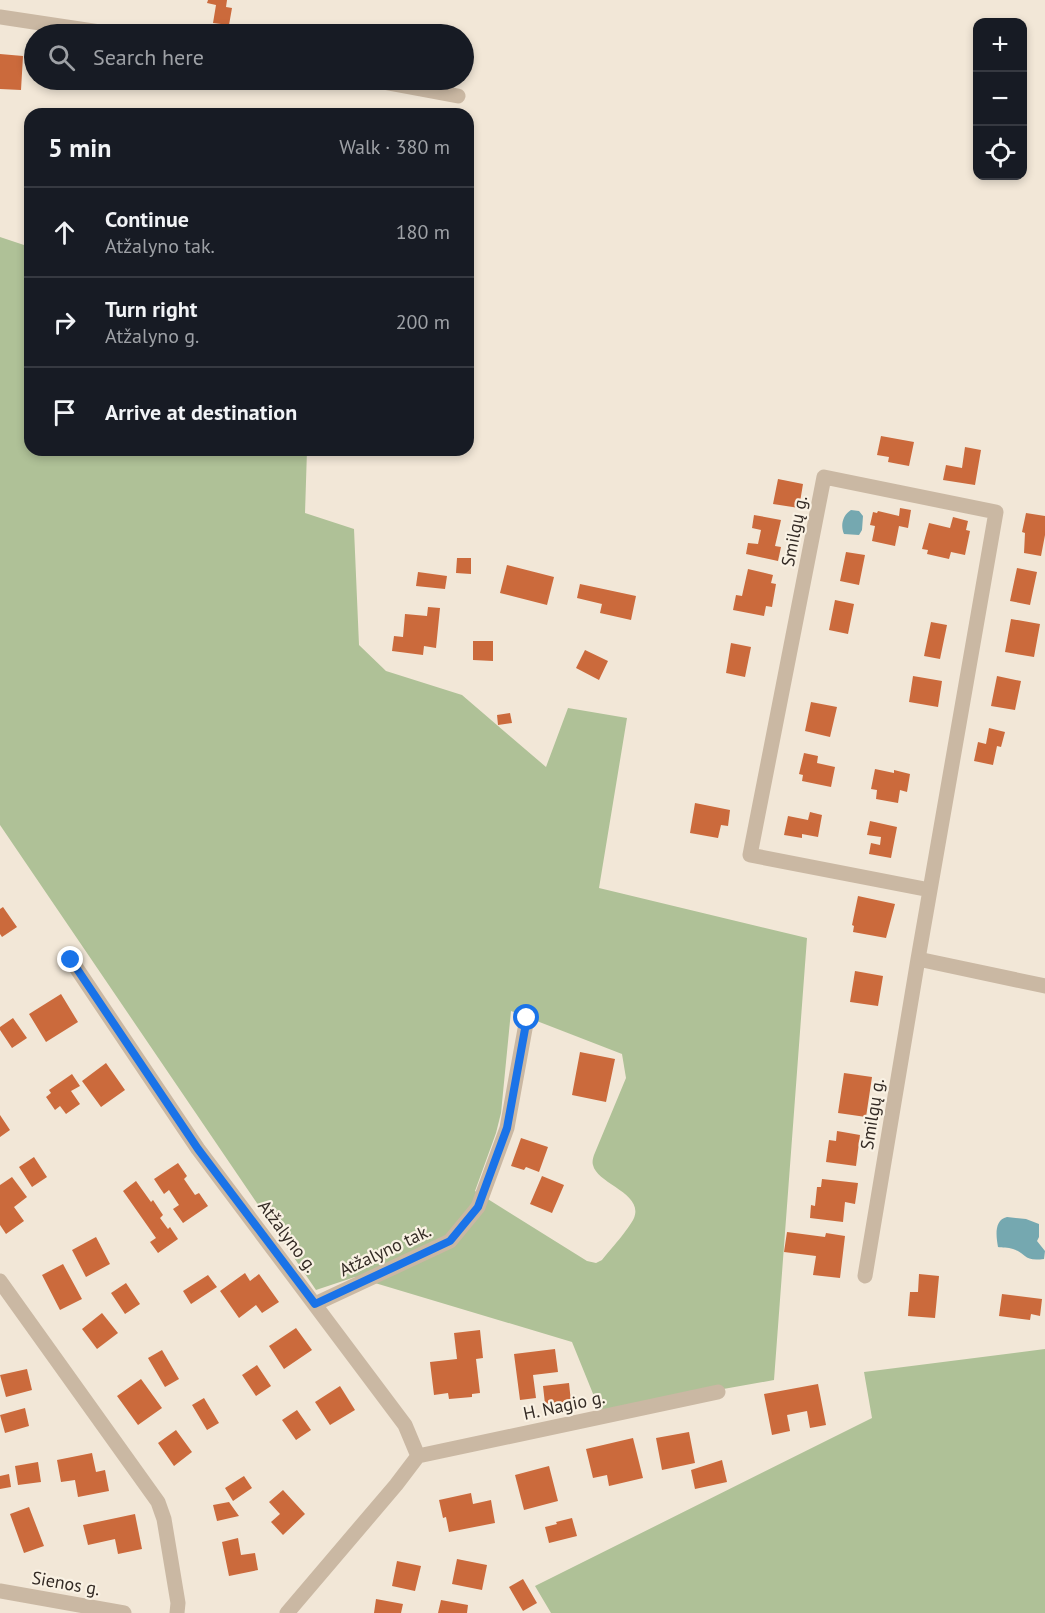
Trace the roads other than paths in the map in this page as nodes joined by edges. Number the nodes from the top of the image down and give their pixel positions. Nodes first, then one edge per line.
1 (0, 18) edge
2 (42, 24) edge
3 (426, 90) edge
4 (458, 96) dead end
5 (930, 890) junction
6 (918, 958) junction
7 (71, 960) dead end
8 (1045, 986) edge
9 (527, 1018) dead end
10 (865, 1276) dead end
11 (0, 1281) edge
12 (315, 1304) junction
13 (718, 1392) dead end
14 (418, 1456) junction
15 (0, 1591) edge
16 (124, 1613) edge
17 (177, 1613) edge
18 (286, 1613) edge

1 - 2 street
3 - 4 street
5 - 5 street, Smilgų g.
5 - 6 street, Smilgų g.
6 - 8 street
6 - 10 street, Smilgų g.
7 - 12 street, Atžalyno g.
9 - 12 street, Atžalyno tak.
11 - 17 street
12 - 14 street, Atžalyno g.
13 - 14 street, H. Nagio g.
14 - 18 street
15 - 16 street, Sienos g.

